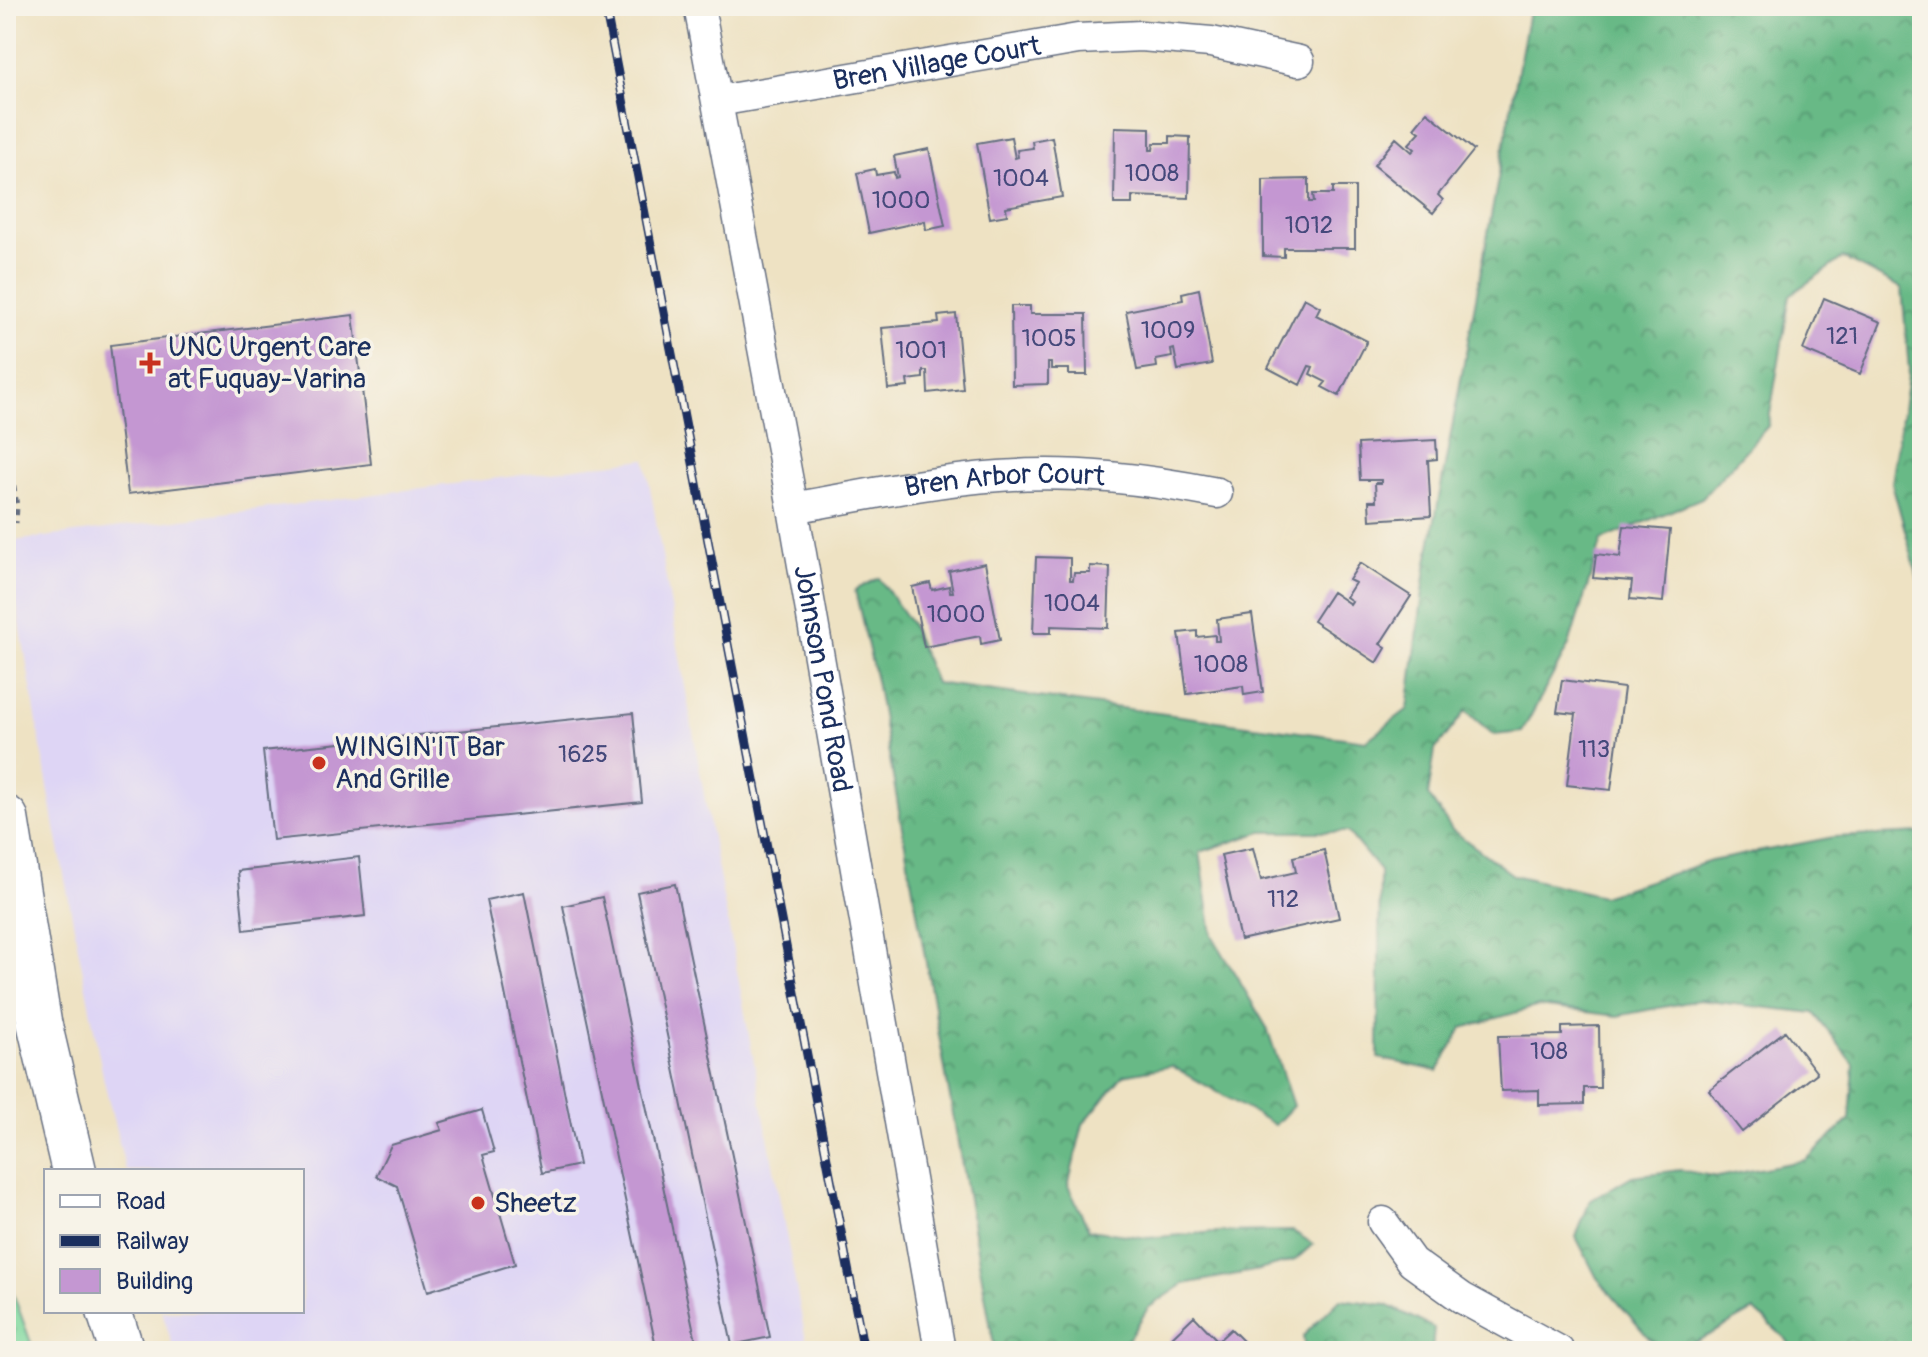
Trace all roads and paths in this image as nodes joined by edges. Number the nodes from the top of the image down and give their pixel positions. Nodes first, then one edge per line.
1 (699, 6) edge
2 (1299, 61) dead end
3 (718, 101) junction
4 (6, 438) edge
5 (1217, 493) dead end
6 (793, 508) junction
7 (16, 523) dead end
8 (6, 818) edge
9 (74, 1169) edge
10 (1383, 1222) dead end
11 (110, 1313) edge
12 (122, 1351) edge
13 (940, 1351) edge
14 (1559, 1351) edge

1 - 3 street, Johnson Pond Road
2 - 3 street, Bren Village Court
3 - 6 street, Johnson Pond Road
4 - 7 path
5 - 6 street, Bren Arbor Court
6 - 13 street, Johnson Pond Road
8 - 9 highway
10 - 14 street
11 - 12 highway

